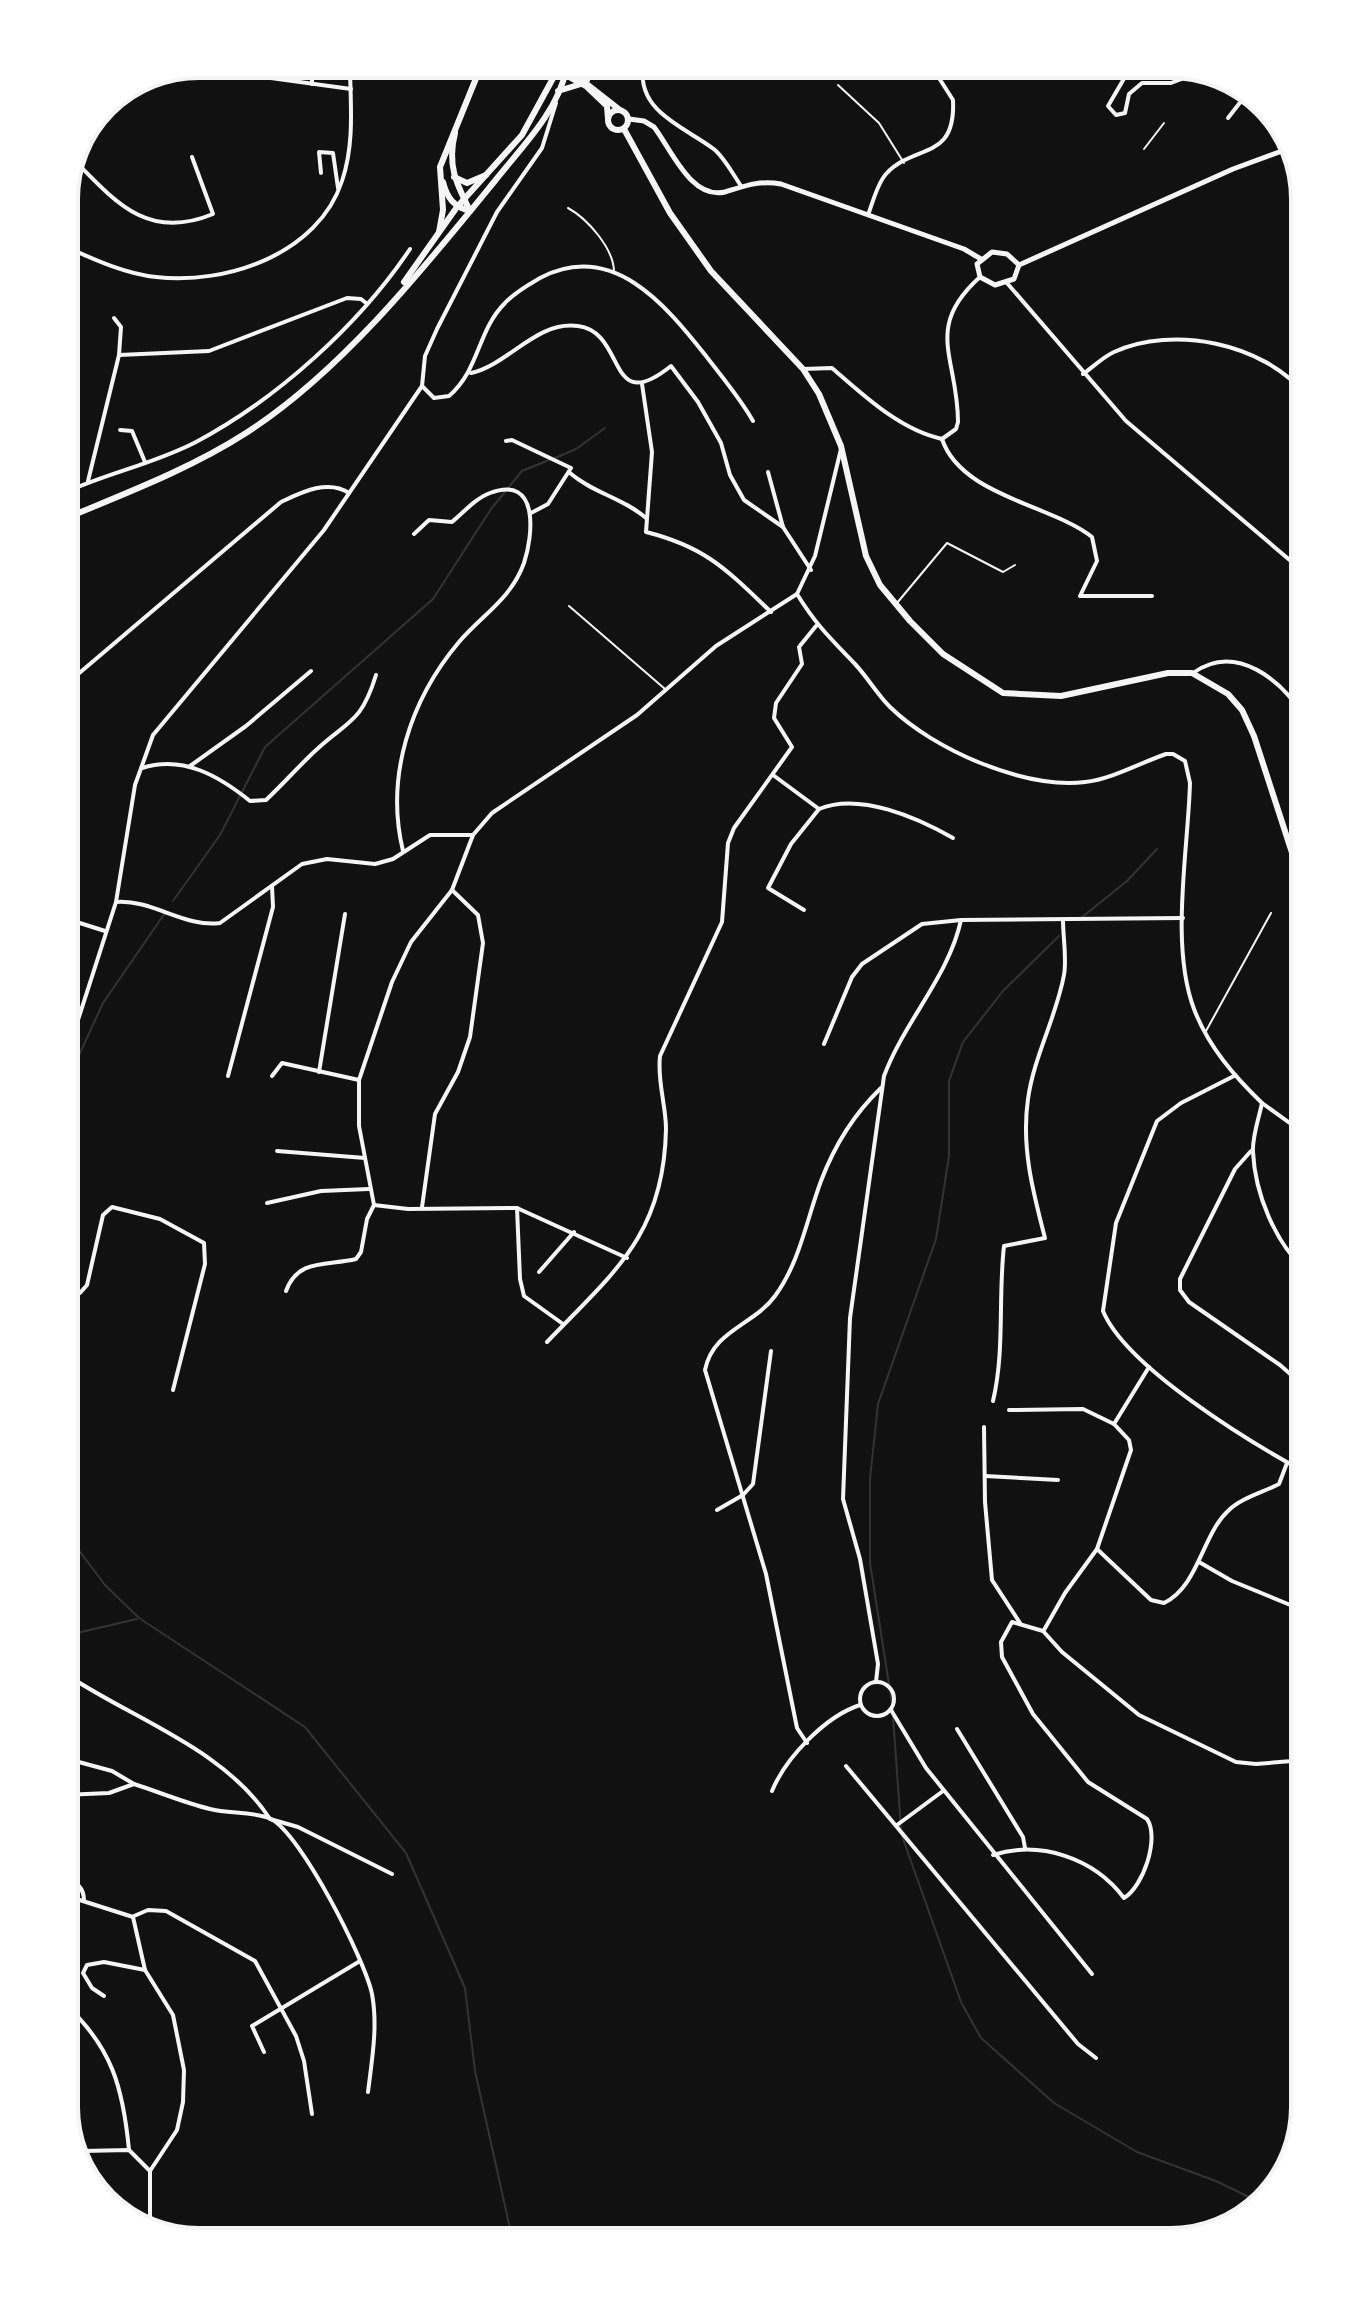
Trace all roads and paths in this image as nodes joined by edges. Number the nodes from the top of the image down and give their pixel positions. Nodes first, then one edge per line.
1 (269, 78) edge
2 (312, 78) edge
3 (350, 78) edge
4 (476, 78) edge
5 (558, 78) edge
6 (560, 78) edge
7 (573, 78) edge
8 (575, 78) edge
9 (586, 78) edge
10 (643, 78) edge
11 (939, 78) edge
12 (1123, 78) edge
13 (1183, 79) edge
14 (312, 84) junction
15 (838, 85) dead end
16 (586, 86) junction
17 (351, 89) junction
18 (595, 89) junction
19 (557, 94) junction
20 (1241, 101) edge
21 (620, 110) junction
22 (459, 114) junction
23 (1228, 118) dead end
24 (608, 119) junction
25 (629, 119) junction
26 (1164, 123) dead end
27 (624, 129) junction
28 (1144, 149) dead end
29 (1281, 151) edge
30 (192, 157) dead end
31 (904, 163) junction
32 (440, 167) junction
33 (82, 168) edge
34 (321, 173) dead end
35 (453, 174) junction
36 (486, 175) junction
37 (741, 186) junction
38 (339, 190) junction
39 (464, 200) junction
40 (457, 207) junction
41 (568, 208) dead end
42 (470, 211) junction
43 (867, 216) junction
44 (439, 232) junction
45 (410, 249) dead end
46 (78, 252) edge
47 (981, 259) junction
48 (1019, 265) junction
49 (614, 272) junction
50 (980, 277) junction
51 (1007, 283) junction
52 (395, 295) junction
53 (366, 303) junction
54 (114, 318) dead end
55 (119, 355) junction
56 (803, 369) junction
57 (471, 373) junction
58 (1083, 374) junction
59 (1291, 383) edge
60 (642, 384) junction
61 (422, 386) junction
62 (753, 421) dead end
63 (120, 430) dead end
64 (942, 439) junction
65 (506, 441) dead end
66 (841, 446) junction
67 (145, 463) junction
68 (768, 472) dead end
69 (570, 473) junction
70 (88, 481) junction
71 (78, 486) edge
72 (349, 493) junction
73 (78, 513) edge
74 (531, 513) junction
75 (647, 519) junction
76 (783, 527) junction
77 (414, 534) dead end
78 (1291, 561) edge
79 (1015, 565) dead end
80 (811, 570) junction
81 (797, 594) junction
82 (1152, 596) dead end
83 (896, 604) junction
84 (569, 606) dead end
85 (771, 612) junction
86 (816, 626) junction
87 (311, 671) dead end
88 (1192, 673) junction
89 (78, 674) edge
90 (376, 675) dead end
91 (666, 690) junction
92 (1291, 700) edge
93 (189, 767) junction
94 (140, 769) junction
95 (772, 775) junction
96 (819, 809) junction
97 (473, 835) junction
98 (953, 838) dead end
99 (403, 851) junction
100 (1291, 851) edge
101 (272, 886) junction
102 (452, 890) junction
103 (116, 902) junction
104 (804, 910) dead end
105 (1271, 913) dead end
106 (345, 914) dead end
107 (1183, 918) junction
108 (961, 920) junction
109 (1063, 920) junction
110 (78, 922) edge
111 (105, 931) junction
112 (78, 1020) edge
113 (1205, 1032) junction
114 (824, 1044) dead end
115 (319, 1072) junction
116 (228, 1076) dead end
117 (272, 1076) dead end
118 (1234, 1076) junction
119 (359, 1080) junction
120 (882, 1086) junction
121 (1262, 1103) junction
122 (1291, 1124) edge
123 (1252, 1150) junction
124 (277, 1151) dead end
125 (365, 1158) junction
126 (369, 1189) junction
127 (267, 1203) dead end
128 (374, 1205) junction
129 (422, 1207) junction
130 (517, 1208) junction
131 (574, 1232) junction
132 (1291, 1253) edge
133 (627, 1258) junction
134 (539, 1272) dead end
135 (286, 1291) dead end
136 (78, 1293) edge
137 (563, 1324) junction
138 (547, 1342) dead end
139 (771, 1351) dead end
140 (1149, 1367) junction
141 (1291, 1375) edge
142 (173, 1390) dead end
143 (993, 1401) dead end
144 (1009, 1410) dead end
145 (1114, 1424) junction
146 (984, 1427) dead end
147 (1287, 1463) junction
148 (1291, 1465) edge
149 (985, 1476) junction
150 (1058, 1480) dead end
151 (743, 1495) junction
152 (717, 1510) dead end
153 (1097, 1549) junction
154 (1199, 1562) junction
155 (1291, 1605) edge
156 (1020, 1623) junction
157 (1043, 1631) junction
158 (78, 1681) edge
159 (876, 1682) junction
160 (860, 1705) junction
161 (891, 1710) junction
162 (957, 1729) dead end
163 (807, 1743) junction
164 (1291, 1761) edge
165 (78, 1762) edge
166 (846, 1766) dead end
167 (134, 1784) junction
168 (772, 1791) dead end
169 (943, 1791) junction
170 (78, 1794) edge
171 (270, 1819) junction
172 (896, 1826) junction
173 (1025, 1848) junction
174 (993, 1855) junction
175 (392, 1874) dead end
176 (78, 1884) edge
177 (78, 1899) edge
178 (84, 1901) junction
179 (133, 1917) junction
180 (360, 1961) junction
181 (145, 1970) junction
182 (1092, 1974) dead end
183 (104, 1996) dead end
184 (281, 2005) junction
185 (78, 2019) edge
186 (264, 2052) dead end
187 (1096, 2058) dead end
188 (368, 2092) dead end
189 (312, 2114) dead end
190 (86, 2148) edge
191 (129, 2150) junction
192 (150, 2171) junction
193 (150, 2217) edge

1 - 14 street
2 - 14 street
3 - 17 street
4 - 22 main road
5 - 36 main road
6 - 19 main road
7 - 16 main road
8 - 18 main road
9 - 18 main road
10 - 37 street
11 - 31 street
12 - 13 street
14 - 17 street
15 - 31 lane
16 - 19 main road
16 - 24 main road
17 - 38 street
18 - 21 main road
19 - 42 main road
19 - 61 street
20 - 23 street
21 - 24 main road
21 - 25 main road
22 - 32 main road
22 - 35 main road
24 - 27 main road
25 - 27 main road
25 - 37 street
26 - 28 lane
27 - 56 main road
29 - 48 street
30 - 33 street
31 - 43 street
32 - 40 main road
32 - 44 main road
34 - 38 street
35 - 36 main road
35 - 39 main road
36 - 39 main road
37 - 43 street
38 - 46 street
39 - 40 main road
39 - 42 main road
40 - 42 main road
40 - 44 main road
41 - 49 lane
42 - 52 main road
43 - 47 street
44 - 52 main road
45 - 53 street
47 - 48 street
47 - 50 street
48 - 51 street
49 - 57 street
49 - 62 street
50 - 51 street
50 - 64 street
51 - 58 street
52 - 73 main road
53 - 55 street
53 - 67 street
54 - 55 street
55 - 70 street
56 - 64 street
56 - 66 main road
57 - 60 street
57 - 61 street
58 - 59 street
58 - 78 street
60 - 75 street
60 - 76 street
61 - 72 street
63 - 67 street
64 - 82 street
65 - 69 street
66 - 80 street
66 - 83 main road
67 - 70 street
68 - 76 street
69 - 74 street
69 - 75 street
70 - 71 street
72 - 89 street
72 - 94 street
74 - 77 street
74 - 99 street
75 - 85 street
76 - 80 street
79 - 83 lane
80 - 81 street
81 - 85 street
81 - 86 street
83 - 88 main road
84 - 91 lane
85 - 91 street
86 - 95 street
86 - 107 street
87 - 93 street
88 - 92 street
88 - 100 main road
90 - 93 street
91 - 97 street
93 - 94 street
94 - 103 street
95 - 96 street
95 - 133 street
96 - 98 street
96 - 104 street
97 - 99 street
97 - 102 street
99 - 101 street
101 - 103 street
101 - 116 street
102 - 119 street
102 - 129 street
103 - 111 street
105 - 113 lane
106 - 115 street
107 - 109 street
107 - 113 street
108 - 109 street
108 - 114 street
108 - 120 street
109 - 143 street
110 - 111 street
111 - 112 street
113 - 118 street
115 - 117 street
115 - 119 street
118 - 121 street
118 - 140 street
119 - 125 street
120 - 151 street
120 - 159 street
121 - 122 street
121 - 123 street
123 - 132 street
123 - 141 street
124 - 125 street
125 - 126 street
126 - 127 street
126 - 128 street
128 - 129 street
128 - 135 street
129 - 130 street
130 - 131 street
130 - 137 street
131 - 133 street
131 - 134 street
133 - 137 street
136 - 142 street
137 - 138 street
139 - 151 street
140 - 145 street
140 - 147 street
144 - 145 street
145 - 153 street
146 - 149 street
147 - 148 street
147 - 154 street
149 - 150 street
149 - 156 street
151 - 152 street
151 - 163 street
153 - 154 street
153 - 157 street
154 - 155 street
156 - 157 street
156 - 173 street
157 - 164 street
158 - 171 street
159 - 160 street
159 - 161 street
160 - 161 street
160 - 163 street
161 - 169 street
162 - 173 street
163 - 168 street
165 - 167 street
166 - 172 street
167 - 170 street
167 - 171 street
169 - 172 street
169 - 174 street
171 - 175 street
171 - 180 street
172 - 187 street
173 - 174 street
174 - 182 street
176 - 178 street
177 - 178 street
178 - 179 street
179 - 181 street
179 - 184 street
180 - 184 street
180 - 188 street
181 - 183 street
181 - 192 street
184 - 186 street
184 - 189 street
185 - 191 street
190 - 191 street
191 - 192 street
192 - 193 street

